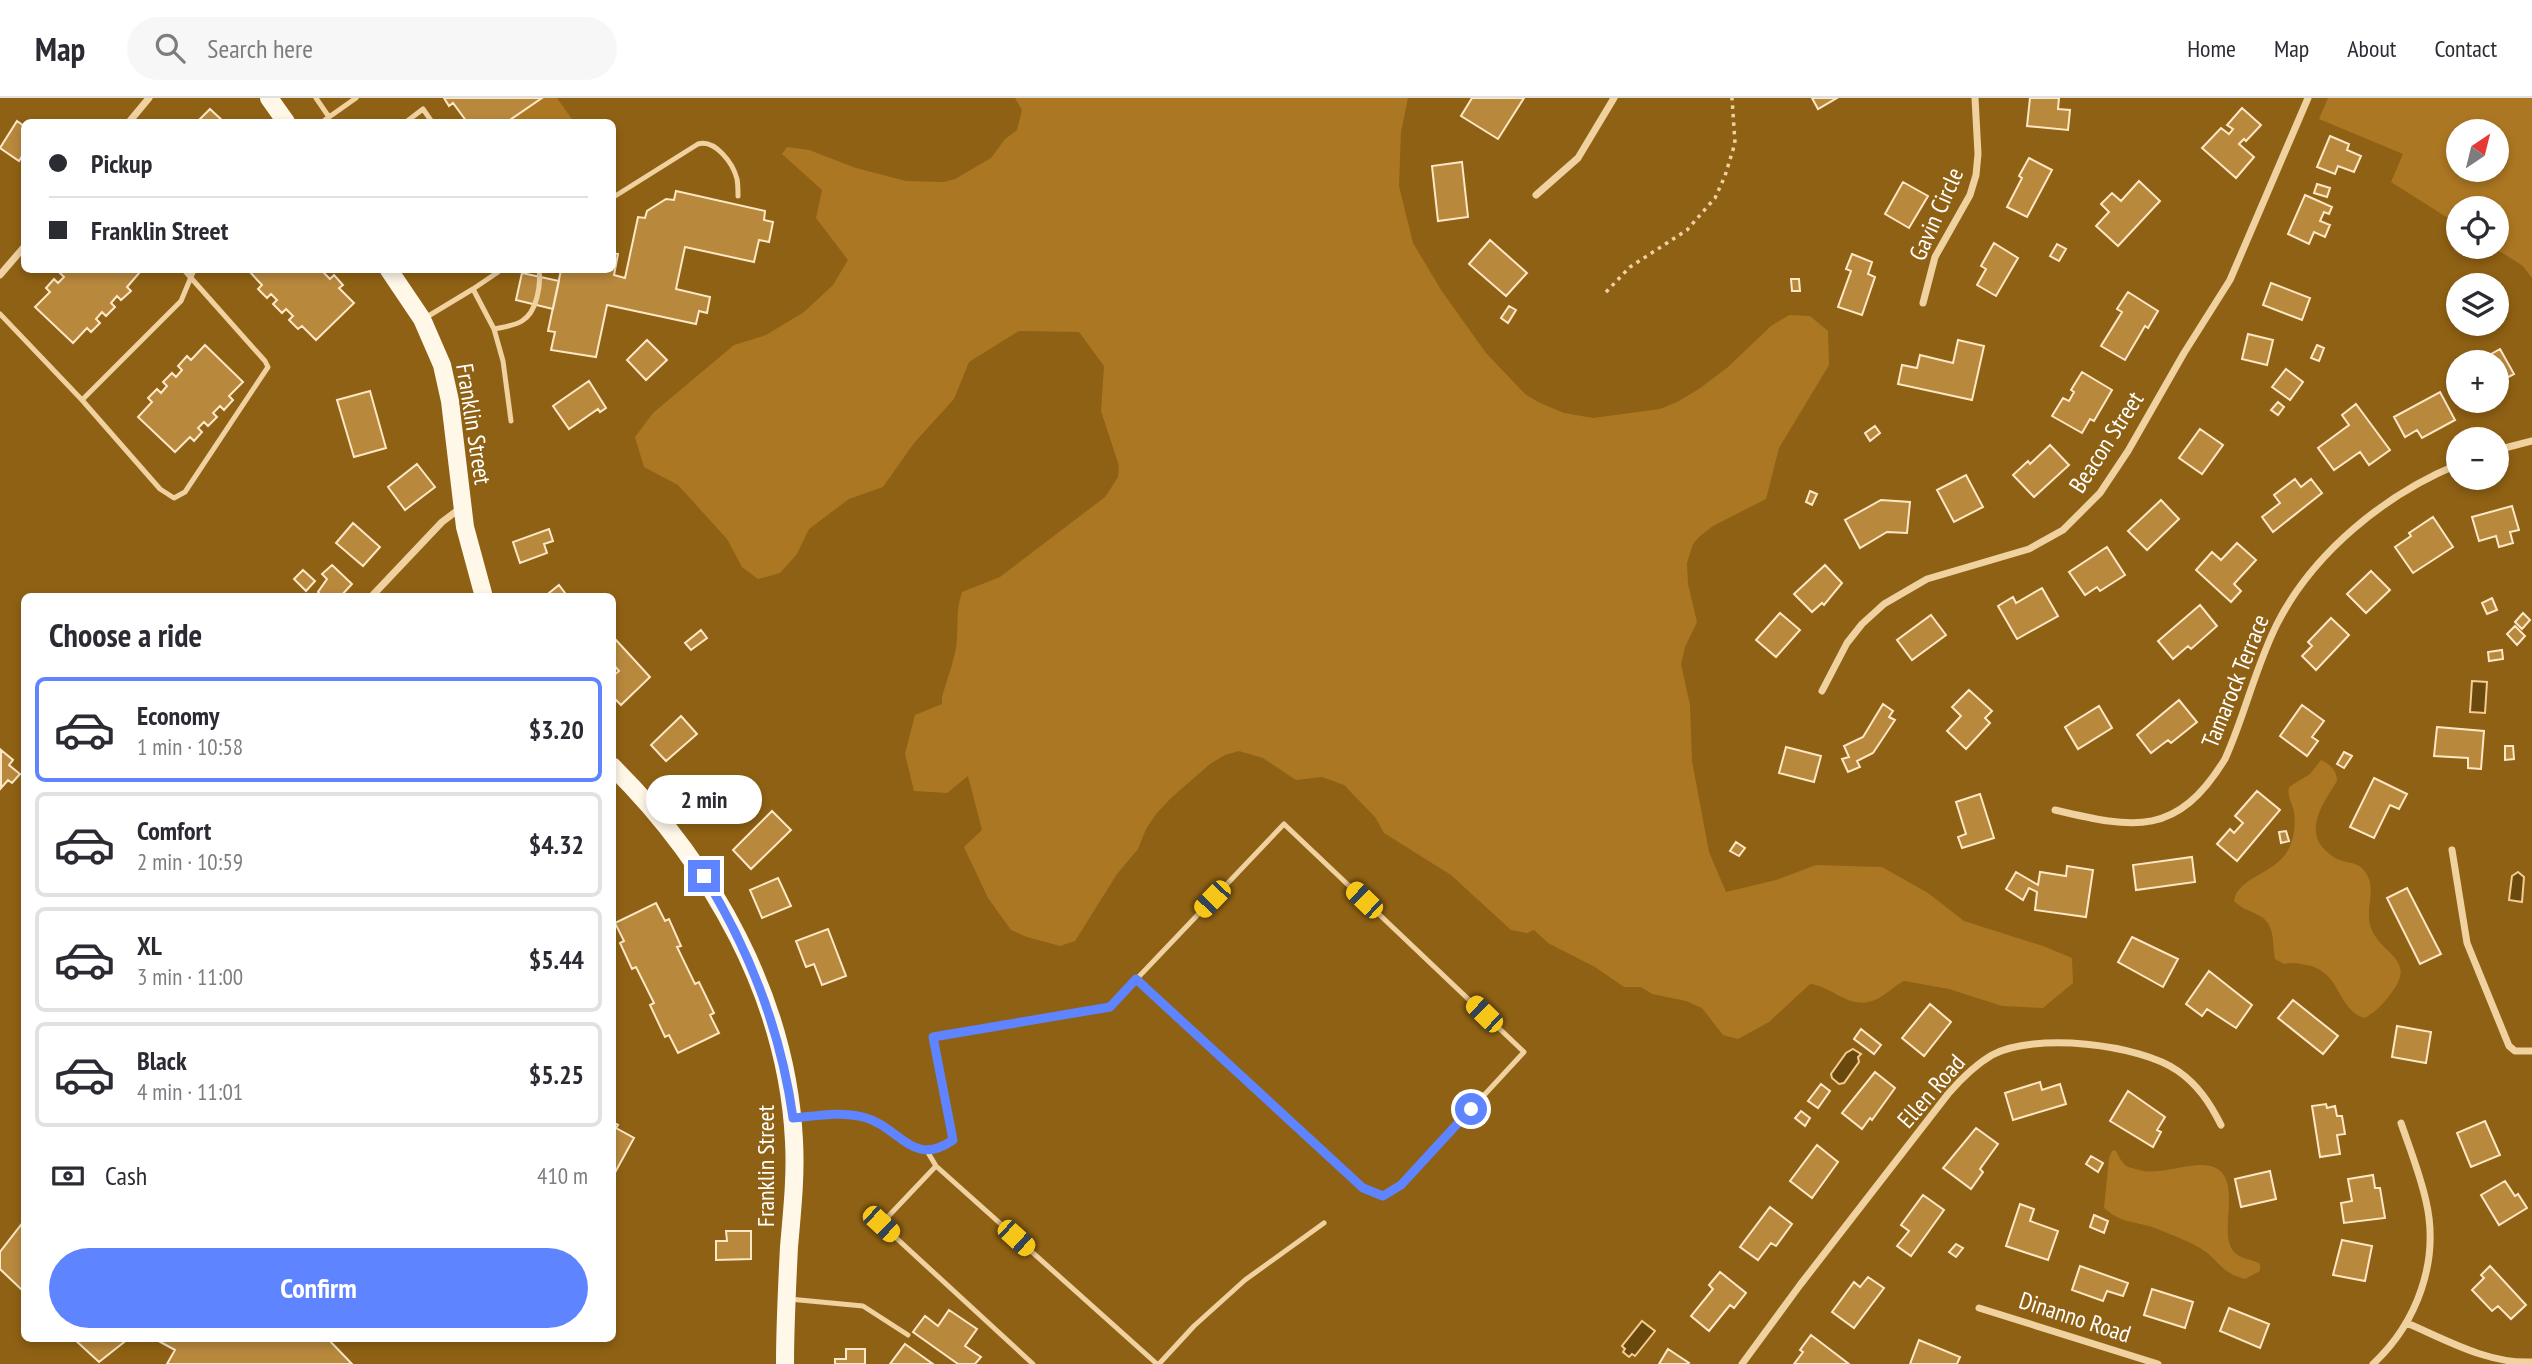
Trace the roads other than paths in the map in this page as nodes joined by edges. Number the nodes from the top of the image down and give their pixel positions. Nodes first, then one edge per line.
1 (149, 98) edge
2 (269, 98) edge
3 (316, 98) edge
4 (356, 98) edge
5 (1614, 98) edge
6 (1975, 98) edge
7 (2308, 98) edge
8 (329, 117) junction
9 (132, 119) edge
10 (284, 119) edge
11 (326, 119) edge
12 (410, 119) edge
13 (430, 119) edge
14 (616, 195) edge
15 (1536, 195) dead end
16 (738, 196) dead end
17 (21, 250) edge
18 (188, 273) edge
19 (192, 273) edge
20 (394, 273) edge
21 (497, 273) edge
22 (539, 273) edge
23 (0, 275) edge
24 (191, 276) junction
25 (473, 289) junction
26 (1923, 303) dead end
27 (0, 314) edge
28 (422, 319) junction
29 (495, 329) junction
30 (82, 400) junction
31 (511, 421) dead end
32 (2532, 441) edge
33 (2509, 447) edge
34 (2446, 470) edge
35 (461, 507) junction
36 (375, 593) edge
37 (483, 593) edge
38 (1822, 691) dead end
39 (616, 770) edge
40 (2055, 810) dead end
41 (2452, 849) dead end
42 (1136, 979) junction
43 (2532, 1051) edge
44 (793, 1118) junction
45 (2401, 1123) dead end
46 (2221, 1125) dead end
47 (927, 1151) junction
48 (936, 1166) junction
49 (1324, 1223) dead end
50 (786, 1299) junction
51 (1979, 1308) dead end
52 (2407, 1323) junction
53 (908, 1335) dead end
54 (2532, 1362) edge
55 (785, 1364) edge
56 (1033, 1364) edge
57 (1158, 1364) edge
58 (1742, 1364) edge
59 (2158, 1364) edge
60 (2373, 1364) edge

1 - 9 street
2 - 10 main road
3 - 8 lane
4 - 8 lane
5 - 15 street
6 - 26 street, Gavin Circle
7 - 38 street, Beacon Street
8 - 11 lane
12 - 13 lane
14 - 16 lane
17 - 23 street
18 - 24 lane
19 - 24 lane
20 - 28 main road, Franklin Street
21 - 25 lane
22 - 29 lane
24 - 30 lane
24 - 30 lane
25 - 28 lane
25 - 29 lane
27 - 30 lane
28 - 35 main road, Franklin Street
29 - 31 lane
32 - 33 street
34 - 40 street, Tamarock Terrace
35 - 36 street
35 - 37 main road, Franklin Street
39 - 44 main road, Franklin Street
41 - 43 street
42 - 42 lane
42 - 47 lane
44 - 47 lane
44 - 50 main road, Franklin Street
45 - 52 street
46 - 58 street, Ellen Road
47 - 48 lane
48 - 56 lane
48 - 57 lane
49 - 57 lane
50 - 53 lane
50 - 55 main road, Franklin Street
51 - 59 street, Dinanno Road
52 - 54 street
52 - 60 street

